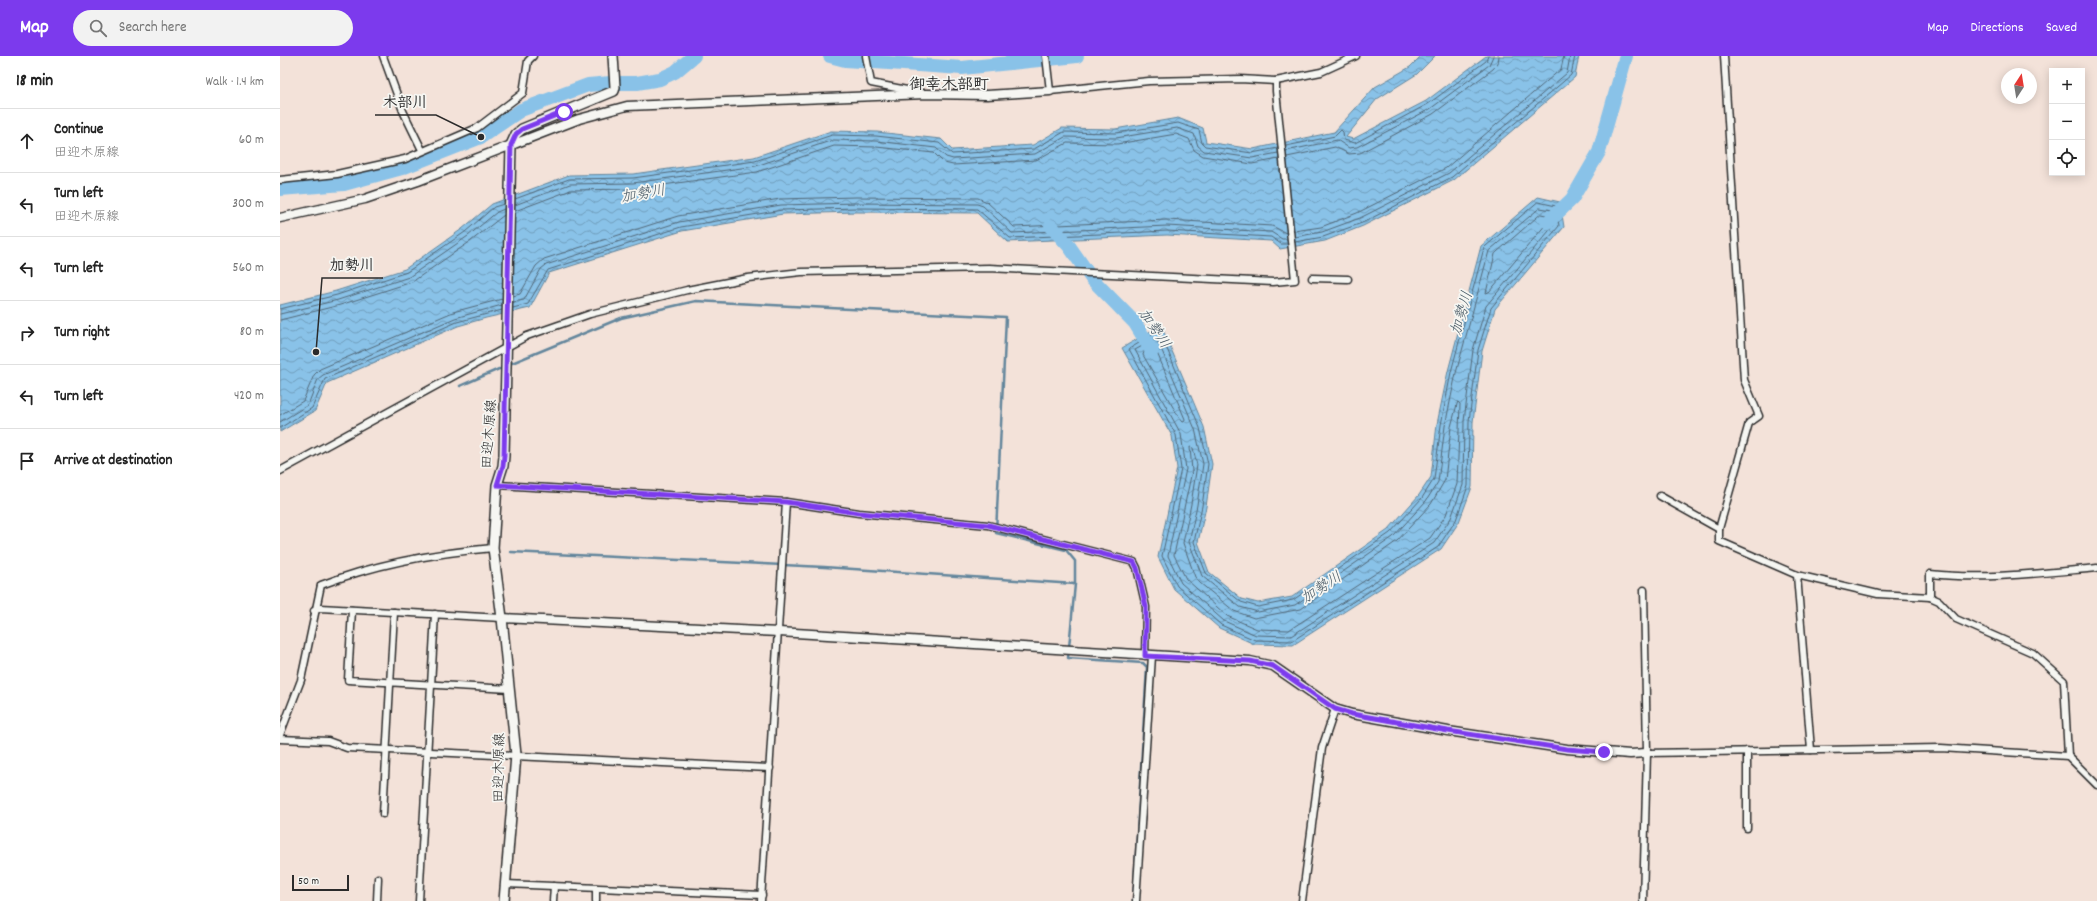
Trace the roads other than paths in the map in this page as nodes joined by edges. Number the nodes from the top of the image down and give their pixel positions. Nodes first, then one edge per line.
1 (383, 56) edge
2 (533, 56) edge
3 (613, 56) edge
4 (866, 56) edge
5 (1046, 56) edge
6 (1356, 56) edge
7 (1724, 56) edge
8 (1276, 81) junction
9 (1050, 91) junction
10 (926, 94) junction
11 (511, 145) junction
12 (422, 150) junction
13 (280, 180) edge
14 (280, 218) edge
15 (1312, 278) dead end
16 (1348, 279) dead end
17 (506, 348) junction
18 (280, 471) edge
19 (497, 485) junction
20 (1660, 496) dead end
21 (786, 502) junction
22 (1719, 529) junction
23 (493, 548) junction
24 (2097, 568) edge
25 (1797, 575) junction
26 (1644, 590) dead end
27 (1930, 597) junction
28 (352, 610) junction
29 (314, 611) junction
30 (394, 612) junction
31 (435, 614) junction
32 (502, 618) junction
33 (779, 632) junction
34 (1148, 656) junction
35 (390, 682) junction
36 (432, 685) junction
37 (510, 689) junction
38 (1335, 709) junction
39 (280, 735) edge
40 (280, 739) edge
41 (386, 750) junction
42 (1810, 750) junction
43 (428, 751) junction
44 (1747, 751) junction
45 (1647, 753) junction
46 (516, 755) junction
47 (2068, 756) junction
48 (770, 768) junction
49 (2097, 785) edge
50 (383, 814) dead end
51 (1747, 828) dead end
52 (378, 878) dead end
53 (506, 884) junction
54 (554, 886) junction
55 (596, 888) junction
56 (761, 898) edge
57 (377, 901) edge
58 (419, 901) edge
59 (504, 901) edge
60 (553, 901) edge
61 (596, 901) edge
62 (1136, 901) edge
63 (1302, 901) edge
64 (1643, 901) edge

1 - 12 street
2 - 12 street
3 - 11 main road
4 - 10 street
5 - 9 street
6 - 8 street
7 - 22 street
8 - 9 street
8 - 17 street
9 - 10 street
10 - 11 street
11 - 14 street
11 - 17 main road, 田迎木原線
12 - 13 street
15 - 16 street
17 - 18 street
17 - 19 main road, 田迎木原線
19 - 21 street
19 - 23 main road, 田迎木原線
20 - 22 street
21 - 33 street
21 - 34 street
22 - 25 street
23 - 29 street
23 - 32 main road, 田迎木原線
24 - 27 street
25 - 27 street
25 - 42 street
26 - 45 street
27 - 47 street
28 - 29 street
28 - 30 street
28 - 35 street
29 - 39 street
30 - 31 street
30 - 35 street
31 - 32 street
31 - 36 street
32 - 33 street
32 - 37 main road, 田迎木原線
33 - 34 street
33 - 48 street
34 - 38 street
34 - 62 street
35 - 36 street
35 - 41 street
36 - 37 street
36 - 43 street
37 - 46 main road, 田迎木原線
38 - 45 street
38 - 63 street
40 - 41 street
41 - 43 street
41 - 50 street
42 - 44 street
42 - 47 street
43 - 46 street
43 - 58 street
44 - 45 street
44 - 51 street
45 - 64 street
46 - 48 street
46 - 53 main road, 田迎木原線
47 - 49 street
48 - 56 street
52 - 57 street
53 - 54 street
53 - 59 main road, 田迎木原線
54 - 55 street
54 - 60 street
55 - 56 street
55 - 61 street

